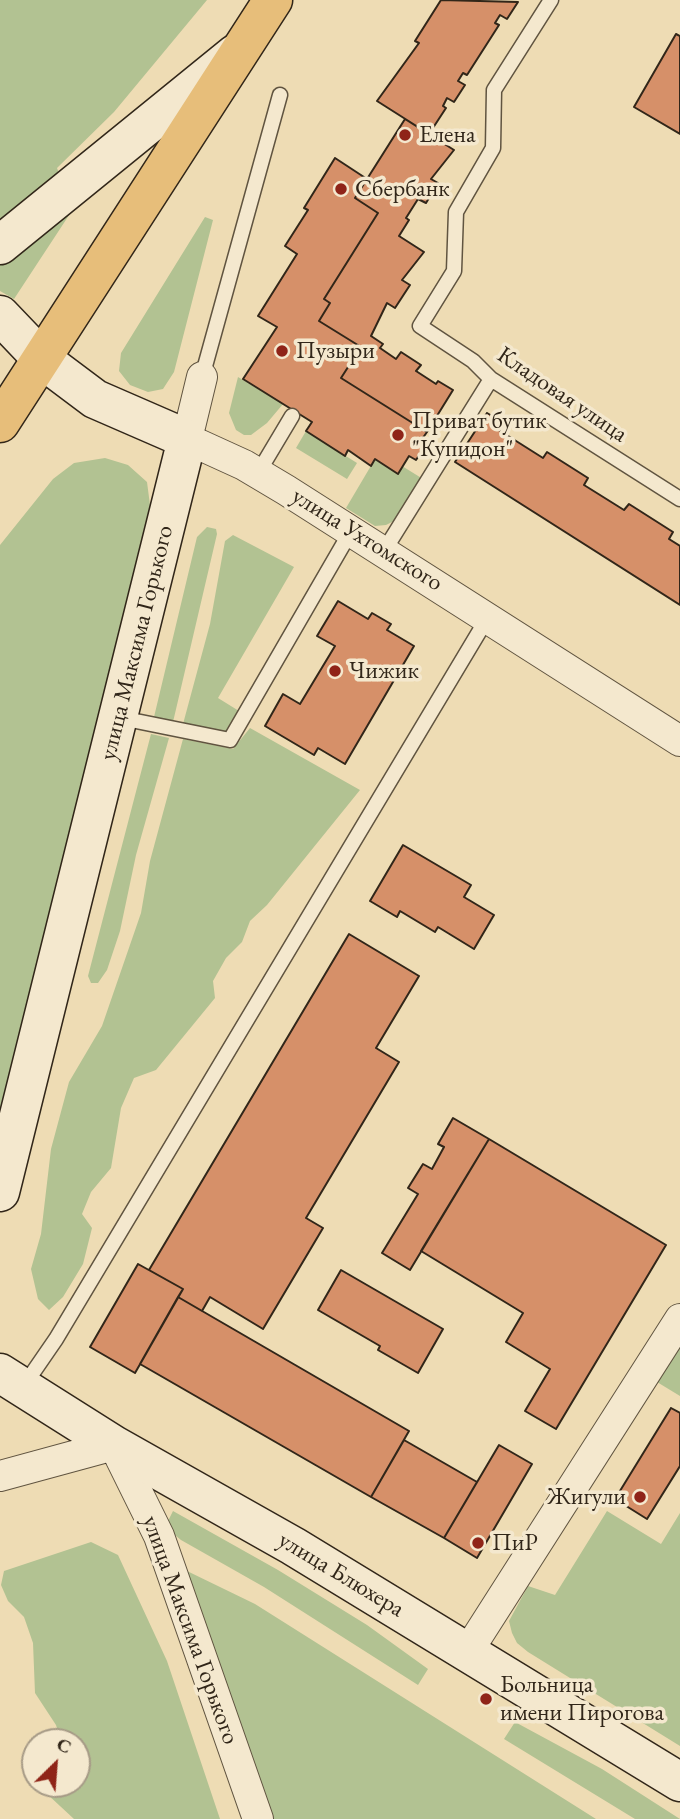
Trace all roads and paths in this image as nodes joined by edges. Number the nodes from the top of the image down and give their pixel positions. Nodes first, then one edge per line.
1 (273, 0) edge
2 (551, 0) edge
3 (242, 48) junction
4 (280, 95) dead end
5 (0, 245) edge
6 (0, 314) edge
7 (43, 360) junction
8 (202, 377) joint
9 (491, 379) junction
10 (292, 416) dead end
11 (0, 423) edge
12 (187, 439) junction
13 (258, 473) junction
14 (680, 499) edge
15 (351, 531) junction
16 (384, 551) junction
17 (488, 617) junction
18 (119, 717) junction
19 (680, 741) edge
20 (0, 1192) edge
21 (680, 1319) edge
22 (11, 1381) edge
23 (114, 1445) junction
24 (0, 1476) edge
25 (468, 1651) junction
26 (680, 1782) edge
27 (258, 1819) edge

1 - 3 main road
2 - 9 lane, Кладовая улица
3 - 5 street
3 - 7 main road
4 - 8 lane, улица Максима Горького
6 - 7 street, улица Ухтомского
7 - 11 main road
7 - 12 street, улица Ухтомского
8 - 12 street, улица Максима Горького
9 - 14 lane, Кладовая улица
9 - 16 lane
10 - 13 lane
12 - 13 street, улица Ухтомского
12 - 18 street, улица Максима Горького
13 - 15 street, улица Ухтомского
15 - 16 street, улица Ухтомского
15 - 18 lane
16 - 17 street, улица Ухтомского
17 - 19 street, улица Ухтомского
17 - 22 lane
18 - 20 street, улица Максима Горького
21 - 25 street
22 - 23 street, улица Блюхера
23 - 24 street
23 - 25 street, улица Блюхера
23 - 27 street, улица Максима Горького
25 - 26 street, улица Блюхера

